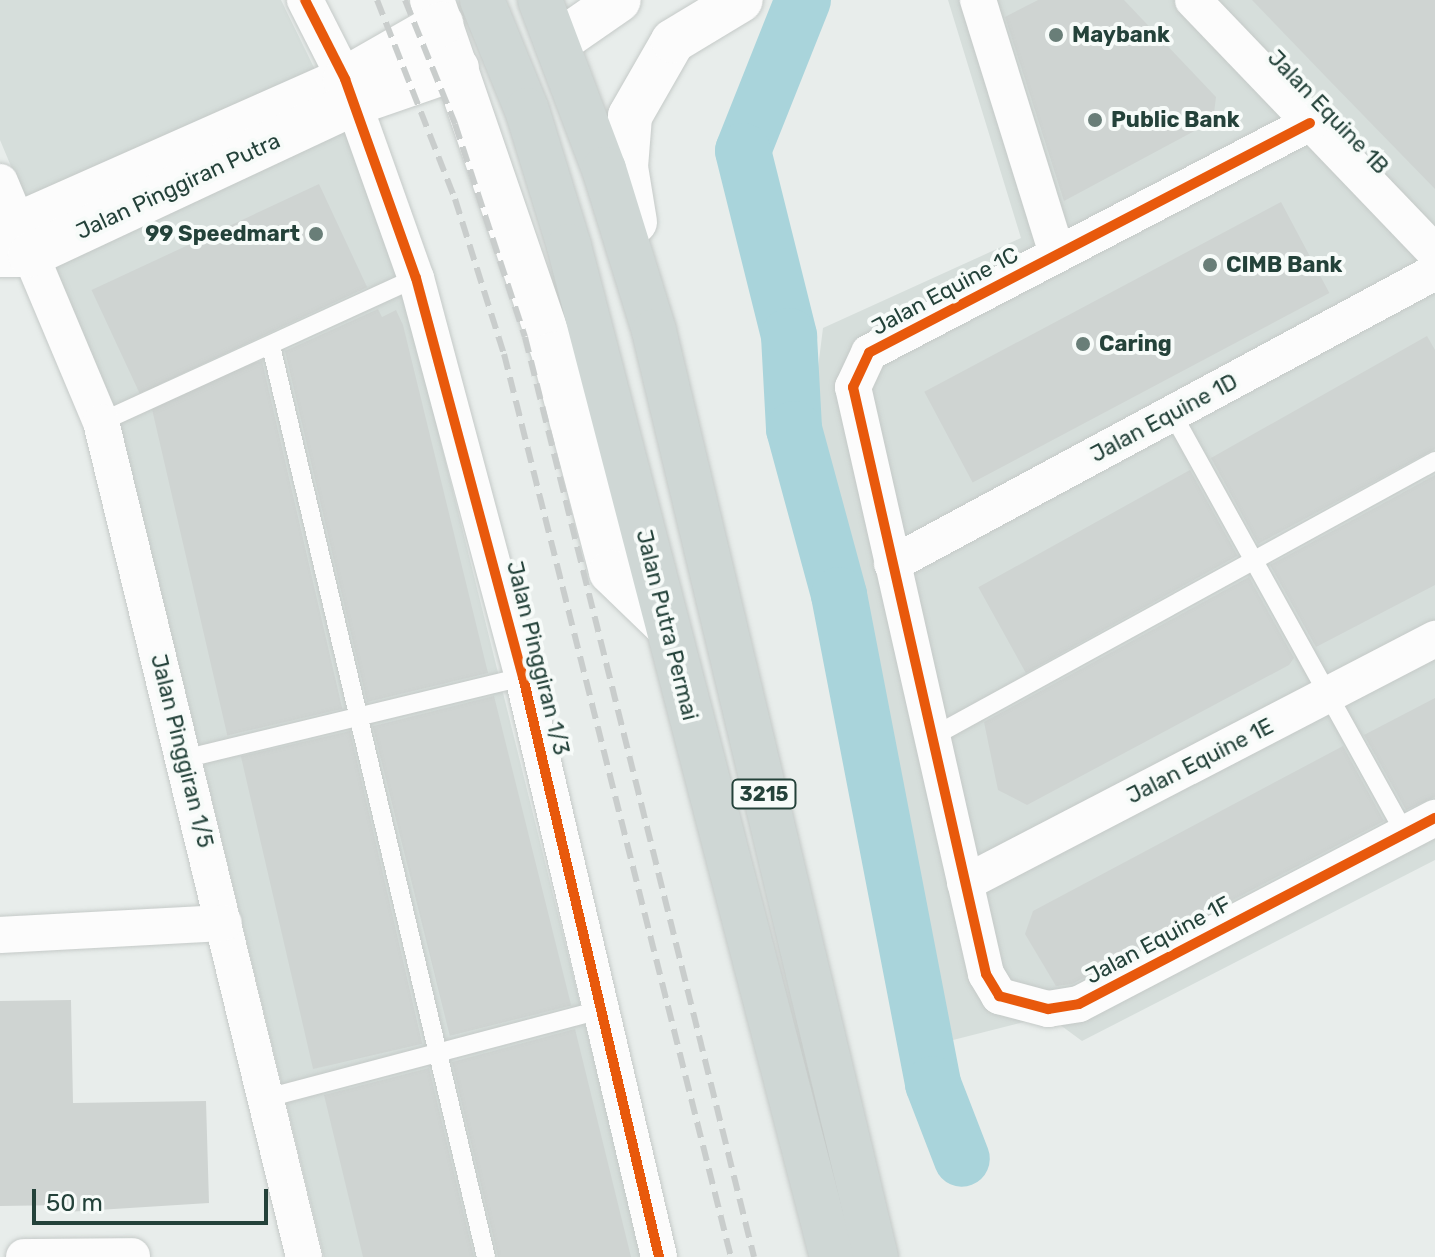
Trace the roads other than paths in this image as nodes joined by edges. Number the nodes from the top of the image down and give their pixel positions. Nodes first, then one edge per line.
1 (305, 0) edge
2 (482, 0) edge
3 (540, 0) edge
4 (619, 0) edge
5 (741, 0) edge
6 (978, 0) edge
7 (1193, 0) edge
8 (436, 12) edge
9 (557, 43) junction
10 (457, 68) junction
11 (349, 92) junction
12 (527, 110) junction
13 (1310, 123) junction
14 (9, 229) edge
15 (1435, 252) edge
16 (1057, 254) junction
17 (1435, 272) edge
18 (416, 278) junction
19 (654, 331) junction
20 (271, 346) junction
21 (1172, 413) junction
22 (101, 422) junction
23 (1435, 461) edge
24 (1254, 561) junction
25 (892, 564) junction
26 (667, 626) junction
27 (1435, 639) edge
28 (523, 677) junction
29 (1328, 694) junction
30 (355, 718) junction
31 (932, 737) junction
32 (184, 759) junction
33 (1420, 826) edge
34 (965, 883) junction
35 (224, 923) junction
36 (0, 935) edge
37 (604, 1009) junction
38 (438, 1051) junction
39 (267, 1098) junction
40 (132, 1256) edge
41 (24, 1257) edge
42 (304, 1257) edge
43 (486, 1257) edge
44 (659, 1257) edge
45 (832, 1257) edge
46 (876, 1257) edge

1 - 11 street, Jalan Pinggiran 1/3
2 - 12 main road, Jalan Putra Permai / 3215
3 - 9 main road, 3215
4 - 9 street
5 - 19 street
6 - 16 street
7 - 13 street, Jalan Equine 1B
8 - 10 street
8 - 11 street
9 - 12 main road
9 - 19 main road, 3215
10 - 11 street
10 - 26 street
11 - 14 street, Jalan Pinggiran Putra
11 - 18 street, Jalan Pinggiran 1/3
12 - 26 main road, Jalan Putra Permai / 3215
13 - 15 street, Jalan Equine 1B
13 - 16 street, Jalan Equine 1C
14 - 22 street, Jalan Pinggiran 1/5
16 - 25 street, Jalan Equine 1C
17 - 21 street, Jalan Equine 1D
18 - 20 lane
18 - 28 street, Jalan Pinggiran 1/3
19 - 46 main road, 3215
20 - 22 lane
20 - 30 lane
21 - 24 lane
21 - 25 street, Jalan Equine 1D
22 - 32 street, Jalan Pinggiran 1/5
23 - 24 lane
24 - 29 lane
24 - 31 lane
25 - 31 street, Jalan Equine 1C
26 - 45 main road, Jalan Putra Permai / 3215
27 - 29 street, Jalan Equine 1E
28 - 30 lane
28 - 37 street, Jalan Pinggiran 1/3
29 - 33 lane
29 - 34 street, Jalan Equine 1E
30 - 32 lane
30 - 38 lane
31 - 34 street, Jalan Equine 1C
32 - 35 street, Jalan Pinggiran 1/5
33 - 34 street, Jalan Equine 1F
35 - 36 street
35 - 39 street, Jalan Pinggiran 1/5
37 - 38 lane
37 - 44 street, Jalan Pinggiran 1/3
38 - 39 lane
38 - 43 lane
39 - 42 street, Jalan Pinggiran 1/5
40 - 41 street

